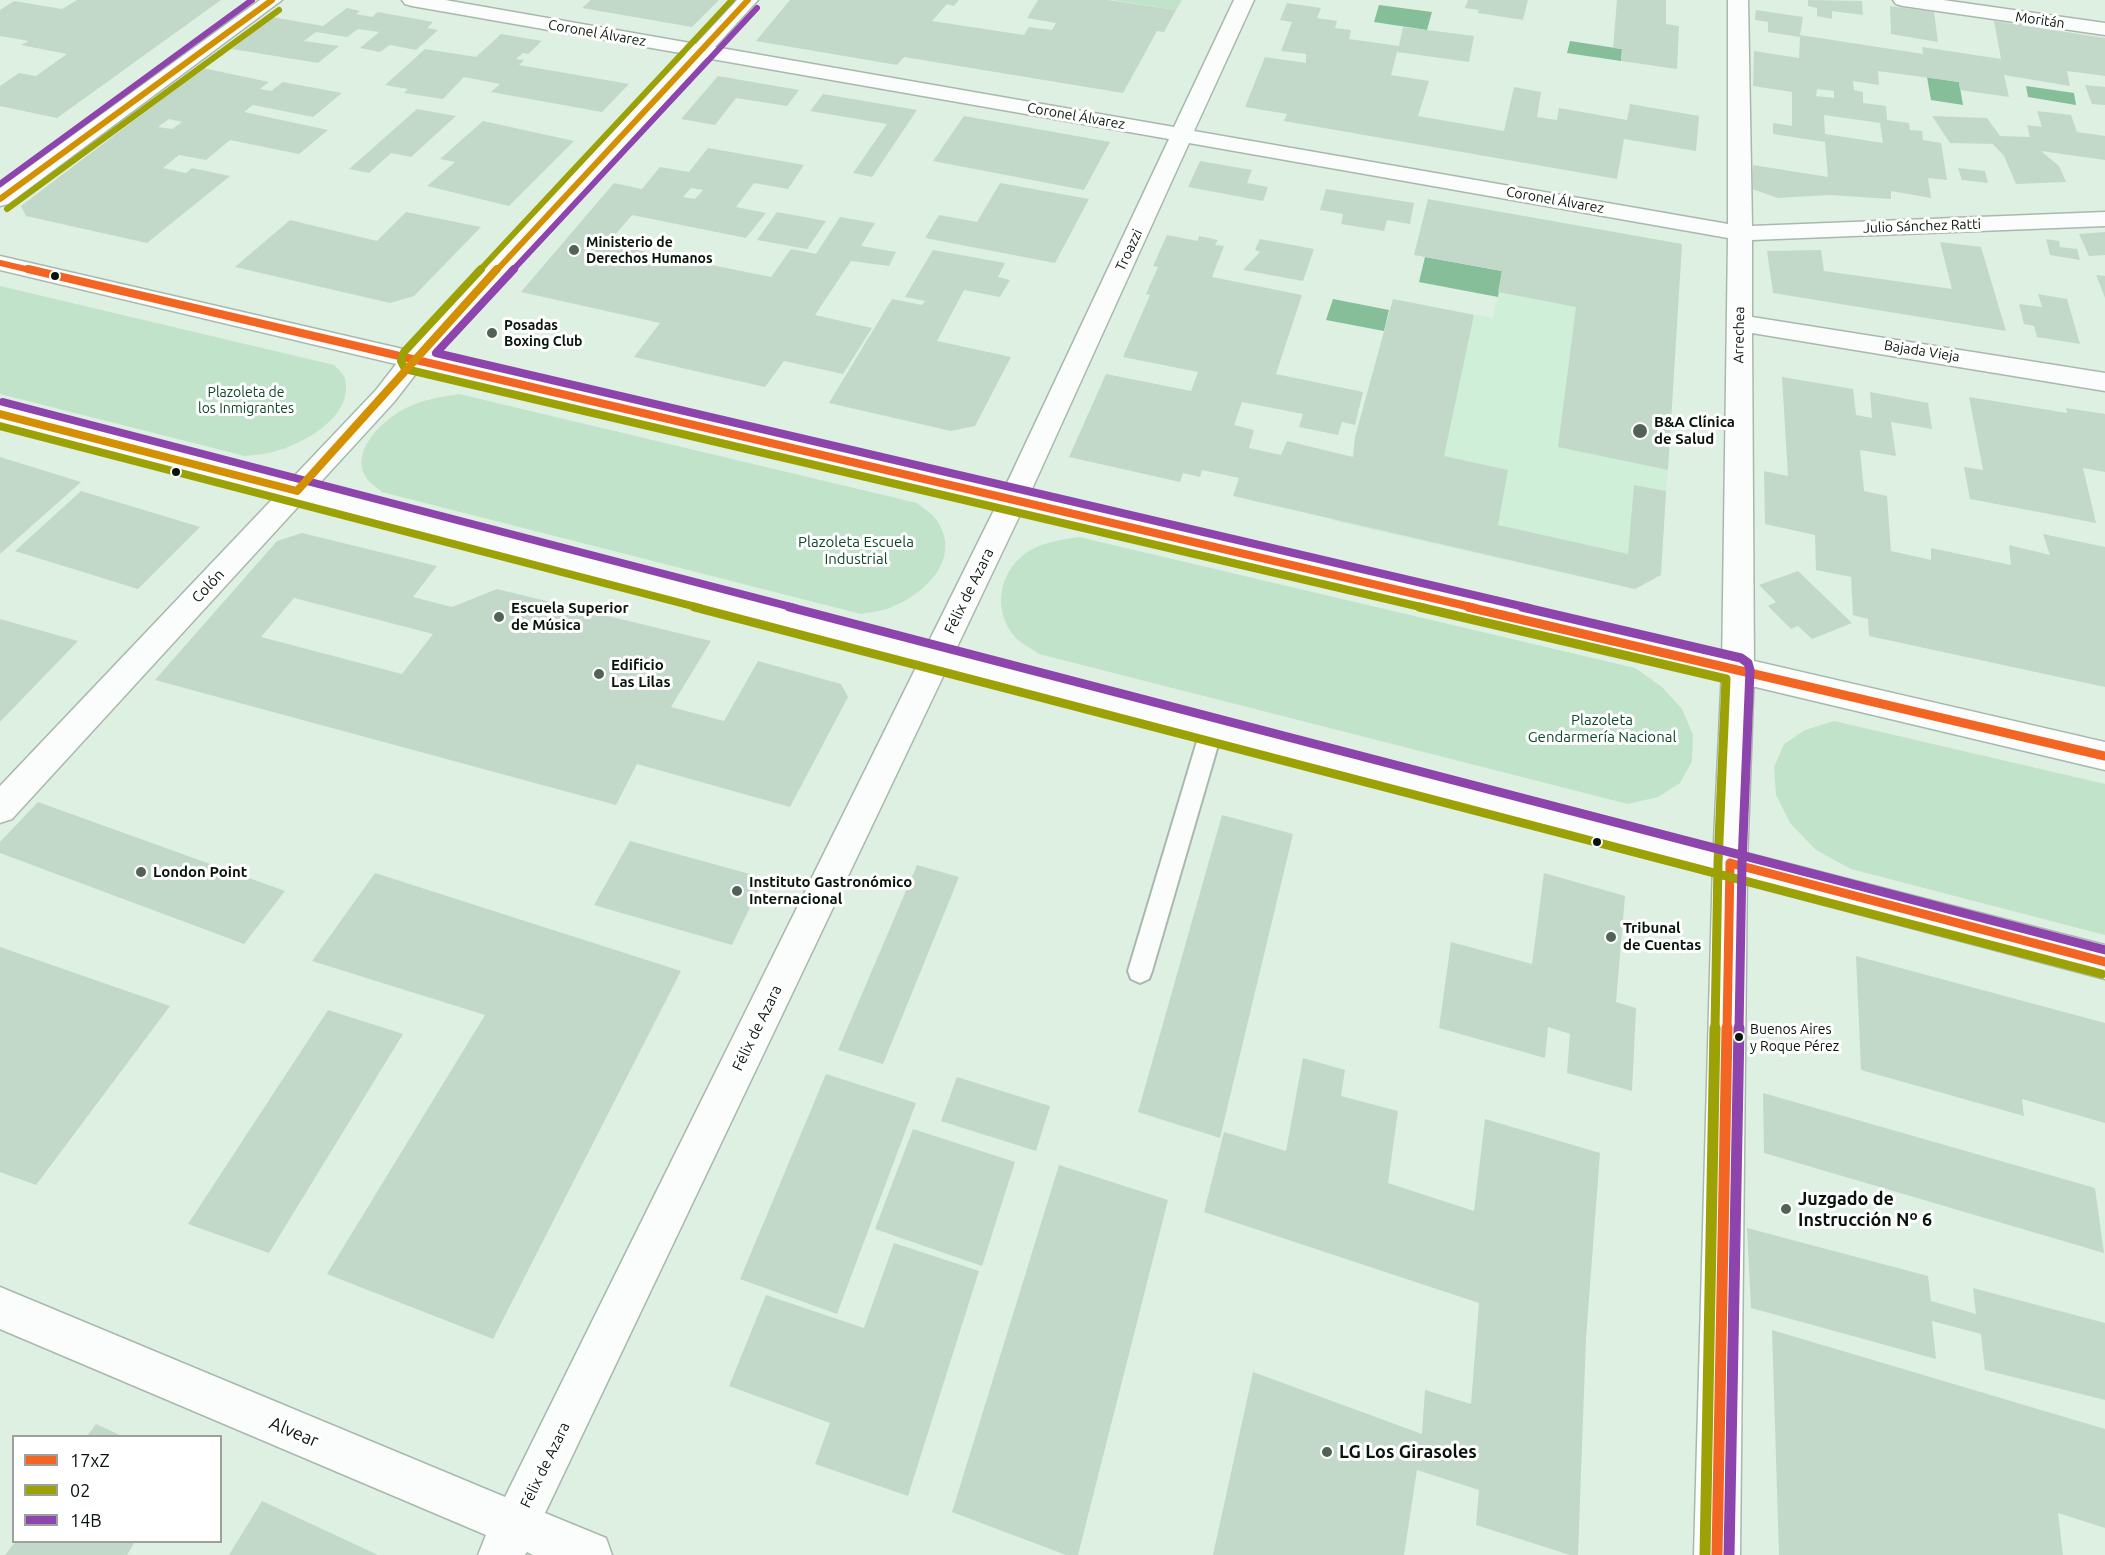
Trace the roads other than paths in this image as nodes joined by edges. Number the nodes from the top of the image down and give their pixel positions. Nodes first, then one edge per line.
1 (272, 0) edge
2 (412, 0) edge
3 (748, 0) edge
4 (1244, 0) edge
5 (1738, 0) edge
6 (1903, 0) edge
7 (2105, 29) edge
8 (700, 51) junction
9 (1182, 135) junction
10 (0, 199) edge
11 (2105, 219) edge
12 (1740, 233) junction
13 (0, 263) edge
14 (1739, 323) junction
15 (413, 360) junction
16 (2105, 382) edge
17 (0, 414) edge
18 (297, 491) junction
19 (1013, 501) junction
20 (937, 656) junction
21 (1738, 670) junction
22 (1212, 728) junction
23 (2105, 756) edge
24 (0, 809) edge
25 (1730, 863) junction
26 (2105, 962) edge
27 (1140, 971) dead end
28 (0, 1308) edge
29 (509, 1540) edge
30 (589, 1555) edge
31 (1717, 1555) edge

1 - 10 street
2 - 8 street, Coronel Álvarez
3 - 8 street, Colón
4 - 9 street, Troazzi
5 - 12 street, Arrechea
6 - 7 street, Moritán
8 - 9 street, Coronel Álvarez
8 - 15 street, Colón
9 - 12 street, Coronel Álvarez
9 - 19 street, Troazzi
11 - 12 street, Julio Sánchez Ratti
12 - 14 street, Arrechea
13 - 15 street
14 - 16 street, Bajada Vieja
14 - 21 street, Arrechea
15 - 18 street, Colón
15 - 19 street
17 - 18 street
18 - 20 street
18 - 24 street, Colón
19 - 20 street, Félix de Azara
19 - 21 street
20 - 22 street
20 - 29 street, Félix de Azara
21 - 23 street
21 - 25 street, Arrechea
22 - 25 street
22 - 27 lane
25 - 26 street
25 - 31 street, Arrechea
28 - 29 street, Alvear
29 - 30 street, Alvear

